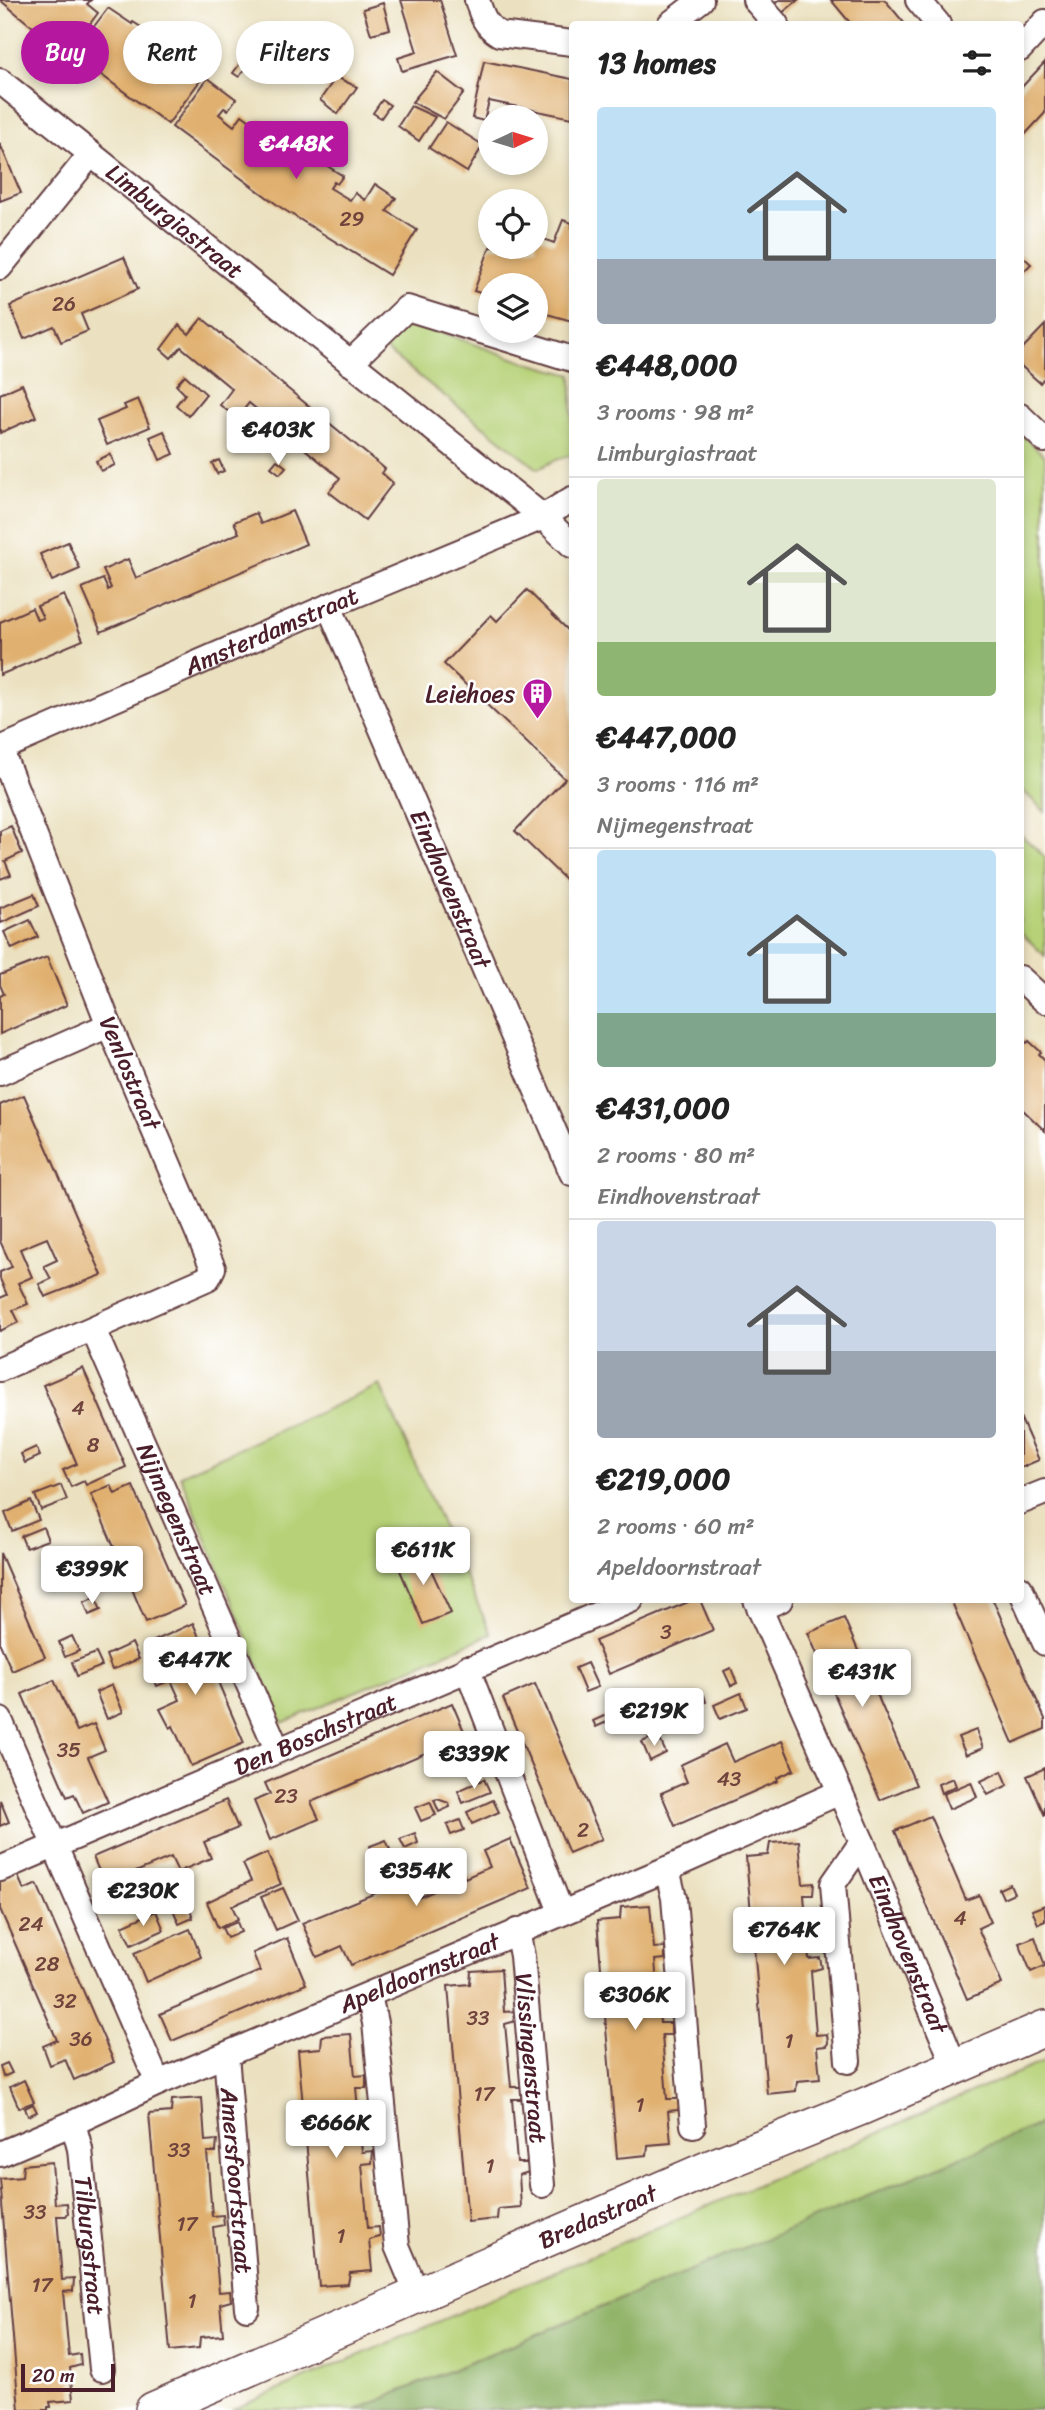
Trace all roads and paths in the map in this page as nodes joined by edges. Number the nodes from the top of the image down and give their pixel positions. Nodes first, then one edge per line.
1 (477, 0) edge
2 (701, 0) edge
3 (755, 0) edge
4 (918, 0) edge
5 (674, 21) edge
6 (773, 21) edge
7 (936, 21) edge
8 (1045, 22) edge
9 (569, 43) edge
10 (1024, 45) edge
11 (0, 81) edge
12 (91, 154) junction
13 (0, 267) edge
14 (569, 358) edge
15 (351, 363) junction
16 (1024, 420) edge
17 (1045, 440) edge
18 (569, 501) edge
19 (543, 517) junction
20 (569, 542) edge
21 (329, 606) junction
22 (0, 749) edge
23 (1024, 982) edge
24 (1045, 1001) edge
25 (109, 1026) junction
26 (0, 1073) edge
27 (565, 1135) edge
28 (569, 1157) edge
29 (93, 1329) junction
30 (0, 1368) edge
31 (1045, 1492) edge
32 (1024, 1500) edge
33 (1024, 1597) edge
34 (624, 1603) edge
35 (765, 1603) edge
36 (1045, 1643) edge
37 (467, 1668) junction
38 (0, 1720) edge
39 (276, 1749) junction
40 (840, 1792) junction
41 (862, 1842) junction
42 (55, 1845) junction
43 (0, 1869) edge
44 (667, 1869) junction
45 (561, 1912) junction
46 (517, 1931) junction
47 (369, 1995) junction
48 (1045, 2028) edge
49 (226, 2055) junction
50 (848, 2061) dead end
51 (955, 2067) junction
52 (158, 2083) junction
53 (74, 2123) junction
54 (693, 2125) dead end
55 (0, 2154) edge
56 (542, 2185) dead end
57 (418, 2296) junction
58 (247, 2308) dead end
59 (102, 2369) dead end
60 (153, 2410) edge

1 - 9 street
2 - 5 street
3 - 6 street
4 - 7 street
8 - 10 street
11 - 12 street, Limburgiastraat
12 - 13 street
12 - 15 street, Limburgiastraat
14 - 15 street
15 - 19 street, Limburgiastraat
16 - 17 street
18 - 19 street, Amsterdamstraat
19 - 20 street, Limburgiastraat
19 - 21 street, Amsterdamstraat
21 - 22 street, Amsterdamstraat
21 - 27 street, Eindhovenstraat
22 - 25 street, Venlostraat
23 - 24 street
25 - 26 street
25 - 29 street, Venlostraat
27 - 28 street, Eindhovenstraat
29 - 30 street, Venlostraat
29 - 39 street, Nijmegenstraat
31 - 32 street
33 - 36 street
34 - 37 street, Den Boschstraat
35 - 40 street, Eindhovenstraat
37 - 39 street, Den Boschstraat
37 - 45 street
38 - 42 street
39 - 42 street, Den Boschstraat
40 - 41 street, Eindhovenstraat
40 - 44 street, Apeldoornstraat
41 - 50 street, Eindhovenstraat
41 - 51 street, Eindhovenstraat
42 - 43 street, Den Boschstraat
42 - 52 street
44 - 45 street, Apeldoornstraat
44 - 54 street
45 - 46 street, Apeldoornstraat
46 - 47 street, Apeldoornstraat
46 - 56 street, Vlissingenstraat
47 - 49 street, Apeldoornstraat
47 - 57 street
48 - 51 street, Bredastraat
49 - 52 street, Apeldoornstraat
49 - 58 street, Amersfoortstraat
51 - 57 street, Bredastraat
52 - 53 street, Apeldoornstraat
53 - 55 street, Apeldoornstraat
53 - 59 street, Tilburgstraat
57 - 60 street, Bredastraat

